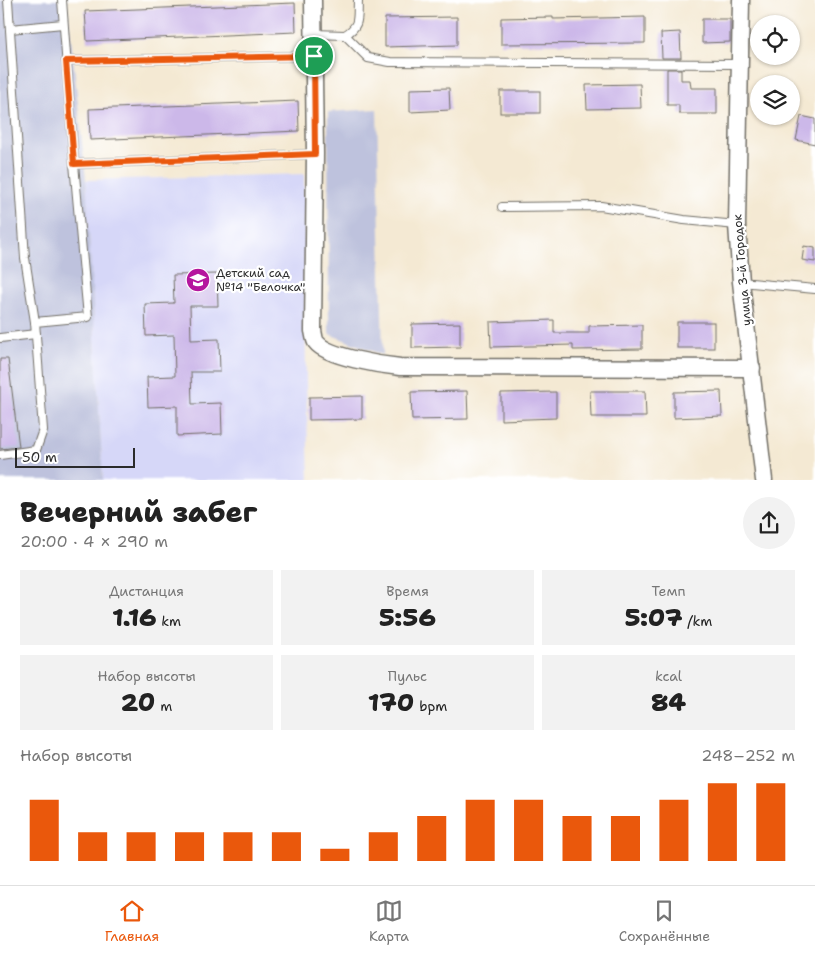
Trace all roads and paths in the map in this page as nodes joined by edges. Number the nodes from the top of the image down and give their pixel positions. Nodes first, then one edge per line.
1 (8, 0) edge
2 (62, 0) edge
3 (313, 0) edge
4 (358, 0) edge
5 (741, 0) edge
6 (63, 24) junction
7 (10, 29) junction
8 (313, 34) junction
9 (345, 35) junction
10 (314, 56) junction
11 (66, 61) junction
12 (739, 64) junction
13 (315, 154) junction
14 (74, 164) junction
15 (502, 207) dead end
16 (736, 225) junction
17 (742, 282) junction
18 (815, 290) edge
19 (35, 322) junction
20 (36, 334) junction
21 (0, 338) edge
22 (752, 368) junction
23 (0, 455) edge
24 (764, 480) edge

1 - 7 lane
2 - 6 lane
3 - 8 street
4 - 9 lane
5 - 12 street, улица 3-й Городок
6 - 7 lane
6 - 11 lane
7 - 19 lane
8 - 9 lane
8 - 10 street
9 - 12 lane
10 - 11 lane
10 - 13 street
11 - 14 lane
12 - 16 street, улица 3-й Городок
13 - 14 lane
13 - 22 street
14 - 19 lane
15 - 16 lane
16 - 17 street, улица 3-й Городок
17 - 18 lane
17 - 22 street, улица 3-й Городок
19 - 20 lane
20 - 21 lane
20 - 23 lane
22 - 24 street, улица 3-й Городок

